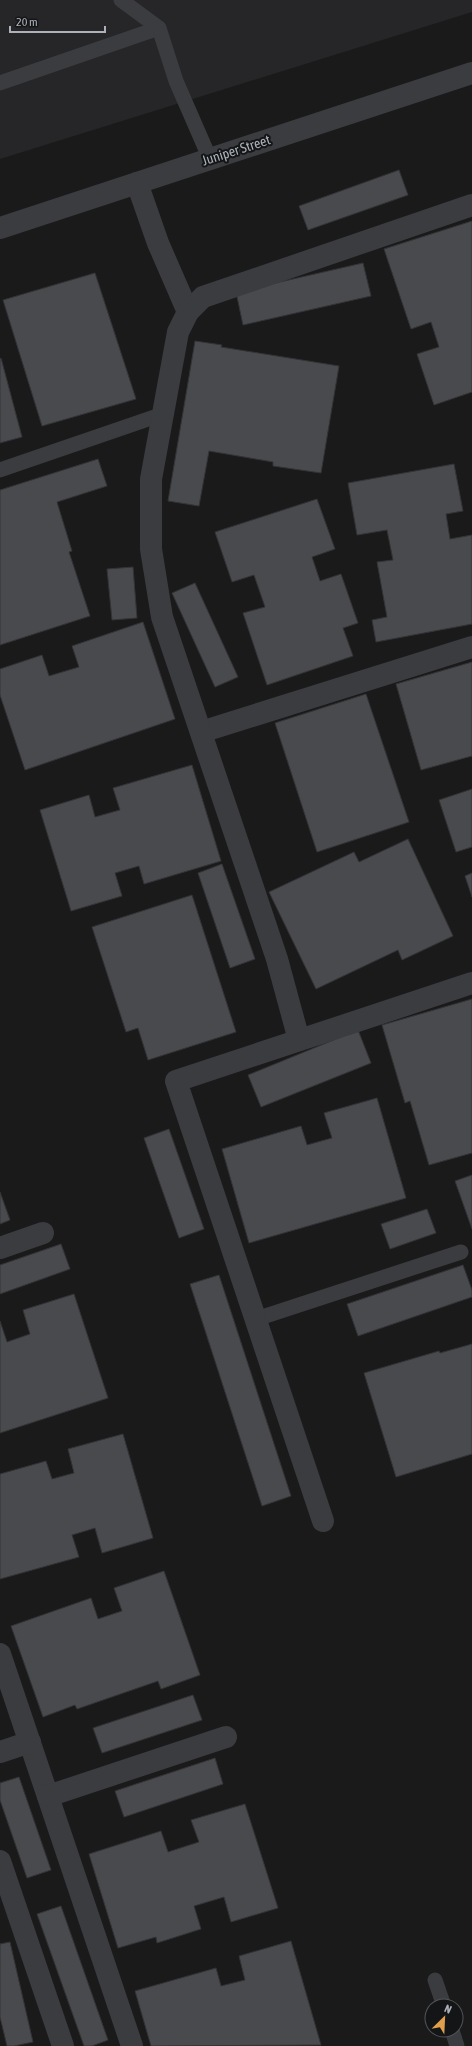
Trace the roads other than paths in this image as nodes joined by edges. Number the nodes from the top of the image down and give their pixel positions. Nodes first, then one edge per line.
1 (121, 0) edge
2 (159, 28) junction
3 (472, 73) edge
4 (0, 83) edge
5 (210, 159) junction
6 (137, 183) junction
7 (472, 206) edge
8 (0, 228) edge
9 (188, 312) junction
10 (163, 414) junction
11 (0, 470) edge
12 (472, 647) edge
13 (201, 732) junction
14 (472, 983) edge
15 (299, 1040) junction
16 (43, 1234) dead end
17 (0, 1248) edge
18 (461, 1252) dead end
19 (256, 1319) junction
20 (323, 1521) dead end
21 (0, 1654) edge
22 (226, 1737) dead end
23 (30, 1742) junction
24 (0, 1752) edge
25 (48, 1796) junction
26 (0, 1861) edge
27 (435, 1980) dead end
28 (441, 1998) edge
29 (63, 2046) edge
30 (132, 2046) edge

1 - 2 lane
2 - 4 lane
2 - 5 lane
3 - 5 street, Juniper Street
5 - 6 street, Juniper Street
6 - 8 street, Juniper Street
6 - 9 street
7 - 9 street
9 - 10 street
10 - 11 lane
10 - 13 street
12 - 13 street
13 - 15 street
14 - 15 street
15 - 19 street
16 - 17 street
18 - 19 lane
19 - 20 street
21 - 23 street
22 - 25 street
23 - 24 street
23 - 25 street
25 - 30 street
26 - 29 street
27 - 28 lane

